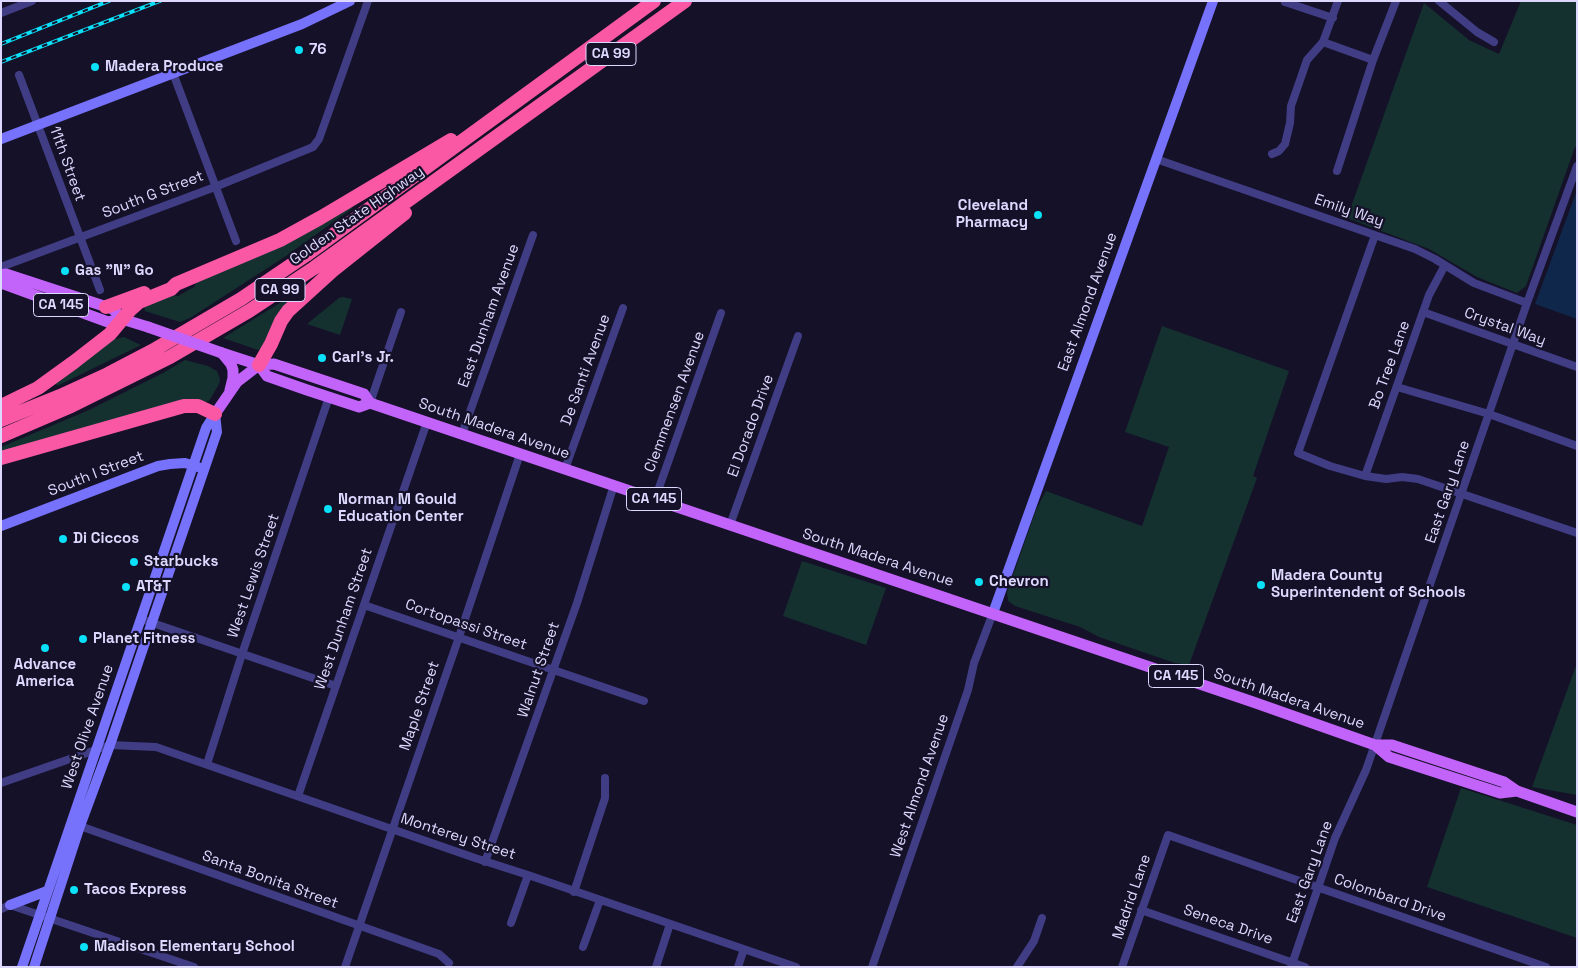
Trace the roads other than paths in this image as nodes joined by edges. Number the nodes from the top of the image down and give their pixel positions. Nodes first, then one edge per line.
1 (32, 1) edge
2 (350, 1) edge
3 (368, 1) edge
4 (654, 1) edge
5 (684, 1) edge
6 (1213, 1) edge
7 (1338, 1) edge
8 (1396, 1) edge
9 (1439, 1) edge
10 (1285, 2) edge
11 (1, 13) edge
12 (1333, 18) junction
13 (1323, 42) junction
14 (1494, 42) dead end
15 (1373, 60) junction
16 (173, 74) junction
17 (19, 75) dead end
18 (529, 93) junction
19 (537, 108) junction
20 (38, 125) junction
21 (1, 139) edge
22 (1272, 154) dead end
23 (1156, 159) junction
24 (1577, 166) edge
25 (1336, 171) dead end
26 (215, 187) junction
27 (533, 235) dead end
28 (1375, 235) junction
29 (80, 238) junction
30 (236, 241) dead end
31 (1445, 265) junction
32 (1, 267) edge
33 (1, 275) edge
34 (1, 282) edge
35 (176, 284) junction
36 (100, 290) dead end
37 (1526, 303) junction
38 (106, 307) junction
39 (623, 308) dead end
40 (401, 312) dead end
41 (1423, 312) junction
42 (721, 313) dead end
43 (122, 319) junction
44 (798, 336) dead end
45 (1513, 345) junction
46 (222, 353) junction
47 (259, 365) junction
48 (1577, 367) edge
49 (1397, 387) junction
50 (229, 391) junction
51 (329, 397) junction
52 (370, 403) junction
53 (1, 406) edge
54 (215, 414) junction
55 (1489, 414) junction
56 (1, 420) edge
57 (427, 422) junction
58 (462, 434) junction
59 (1, 436) edge
60 (1577, 446) edge
61 (520, 454) junction
62 (1, 458) edge
63 (193, 465) junction
64 (204, 469) junction
65 (565, 469) junction
66 (1365, 476) junction
67 (614, 485) junction
68 (1462, 492) junction
69 (654, 499) junction
70 (730, 525) junction
71 (1, 526) edge
72 (1577, 533) edge
73 (364, 605) junction
74 (993, 613) junction
75 (141, 619) junction
76 (152, 622) junction
77 (459, 637) junction
78 (242, 654) junction
79 (554, 669) junction
80 (336, 686) junction
81 (644, 700) dead end
82 (110, 745) junction
83 (1375, 745) junction
84 (96, 750) junction
85 (206, 764) junction
86 (605, 778) dead end
87 (1, 783) edge
88 (298, 796) junction
89 (1577, 812) edge
90 (80, 826) junction
91 (391, 830) junction
92 (1168, 835) joint
93 (485, 862) junction
94 (528, 875) junction
95 (1318, 888) junction
96 (47, 891) junction
97 (574, 892) junction
98 (600, 900) junction
99 (6, 907) edge
100 (1141, 910) junction
101 (44, 916) junction
102 (1042, 918) dead end
103 (511, 923) dead end
104 (670, 924) junction
105 (358, 926) junction
106 (583, 947) dead end
107 (744, 949) junction
108 (449, 963) dead end
109 (1292, 964) edge
110 (22, 967) edge
111 (34, 967) edge
112 (194, 967) edge
113 (345, 967) edge
114 (656, 967) edge
115 (738, 967) edge
116 (796, 967) edge
117 (872, 967) edge
118 (1017, 967) edge
119 (1122, 967) edge
120 (1306, 967) edge
121 (1546, 967) edge

1 - 11 street
2 - 16 main road
3 - 26 street, South G Street
4 - 18 highway, Golden State Highway / CA 99
5 - 19 highway, Golden State Highway / CA 99
6 - 23 main road, East Almond Avenue
7 - 12 street
8 - 15 street
9 - 14 street
10 - 12 street
12 - 13 street
13 - 15 street
13 - 22 street
15 - 25 street
16 - 20 main road
16 - 26 street
17 - 20 street, 11th Street
18 - 35 highway
18 - 56 highway, Golden State Highway / CA 99
19 - 47 highway
19 - 59 highway, Golden State Highway / CA 99
20 - 21 main road
20 - 29 street, 11th Street
23 - 28 street, Emily Way
23 - 74 main road, East Almond Avenue
24 - 37 street, East Gary Lane
26 - 29 street, South G Street
26 - 30 street
27 - 58 street, East Dunham Avenue
28 - 31 street, Emily Way
28 - 66 street
29 - 32 street, South G Street
29 - 36 street, 11th Street
31 - 37 street, Emily Way
31 - 41 street, Bo Tree Lane
33 - 38 main road, South Madera Avenue / CA 145
34 - 43 main road, South Madera Avenue / CA 145
35 - 38 highway
35 - 43 highway
37 - 45 street, East Gary Lane
38 - 43 main road, South Madera Avenue / CA 145
39 - 65 street, De Santi Avenue
40 - 52 street
41 - 45 street, Crystal Way
41 - 49 street, Bo Tree Lane
42 - 69 street, Clemmensen Avenue
43 - 46 main road, South Madera Avenue / CA 145, bridge
43 - 53 highway
44 - 70 street, El Dorado Drive
45 - 48 street, Crystal Way
45 - 55 street, East Gary Lane
46 - 47 main road, South Madera Avenue / CA 145
46 - 50 main road
47 - 50 main road, West Olive Avenue
47 - 51 main road, South Madera Avenue / CA 145
47 - 52 main road, South Madera Avenue / CA 145
49 - 55 street
49 - 66 street, Bo Tree Lane
50 - 54 main road, West Olive Avenue
51 - 52 main road, South Madera Avenue / CA 145
51 - 78 street, West Lewis Street
52 - 57 main road, South Madera Avenue / CA 145
54 - 62 highway
54 - 63 main road, West Olive Avenue
54 - 64 main road, West Olive Avenue
55 - 60 street
55 - 68 street, East Gary Lane
57 - 58 main road, South Madera Avenue / CA 145
57 - 73 street, West Dunham Street
58 - 61 main road, South Madera Avenue / CA 145
61 - 65 main road, South Madera Avenue / CA 145
61 - 77 street, Maple Street
63 - 64 main road, South I Street
63 - 71 main road, South I Street
63 - 75 main road, West Olive Avenue
64 - 76 main road, West Olive Avenue
65 - 67 main road, South Madera Avenue / CA 145
66 - 68 street
67 - 69 main road, South Madera Avenue / CA 145
67 - 79 street, Walnut Street
68 - 72 street
68 - 83 street, East Gary Lane
69 - 70 main road, South Madera Avenue / CA 145
70 - 74 main road, South Madera Avenue / CA 145
73 - 77 street, Cortopassi Street
73 - 80 street, West Dunham Street
74 - 83 main road, South Madera Avenue / CA 145
74 - 117 street, West Almond Avenue
75 - 76 street
75 - 84 main road, West Olive Avenue
76 - 78 street
76 - 82 main road, West Olive Avenue
77 - 79 street, Cortopassi Street
77 - 91 street, Maple Street
78 - 80 street
78 - 85 street, West Lewis Street
79 - 81 street, Cortopassi Street
79 - 93 street, Walnut Street
80 - 88 street, West Dunham Street
82 - 84 street
82 - 85 street, Monterey Street
82 - 90 main road, West Olive Avenue
83 - 89 main road, South Madera Avenue / CA 145
83 - 95 street, East Gary Lane
84 - 87 street
84 - 96 main road, West Olive Avenue
85 - 88 street, Monterey Street
86 - 97 street
88 - 91 street, Monterey Street
90 - 101 main road, West Olive Avenue
90 - 105 street, Santa Bonita Street
91 - 93 street, Monterey Street
91 - 105 street, Maple Street
92 - 95 street, Colombard Drive
92 - 100 street, Madrid Lane
93 - 94 street, Monterey Street
94 - 97 street, Monterey Street
94 - 103 street
95 - 109 street, East Gary Lane
95 - 121 street, Colombard Drive
96 - 99 main road
96 - 101 main road, West Olive Avenue
97 - 98 street, Monterey Street
98 - 104 street, Monterey Street
98 - 106 street
99 - 101 street
100 - 109 street, Seneca Drive
100 - 119 street, Madrid Lane
101 - 110 main road, West Olive Avenue
101 - 111 main road, West Olive Avenue
101 - 112 street
102 - 118 street
104 - 107 street, Monterey Street
104 - 114 street
105 - 108 street, Santa Bonita Street
105 - 113 street, Maple Street
107 - 115 street
107 - 116 street, Monterey Street
109 - 120 street, Seneca Drive

